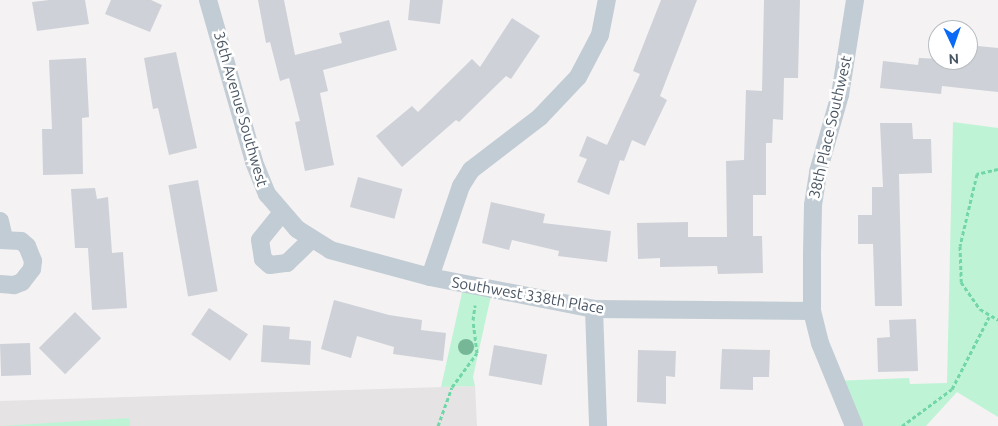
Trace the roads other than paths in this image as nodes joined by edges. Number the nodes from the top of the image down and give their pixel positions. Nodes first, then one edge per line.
1 (208, 0) edge
2 (607, 0) edge
3 (859, 0) edge
4 (281, 214) junction
5 (297, 230) joint
6 (1, 233) edge
7 (311, 240) junction
8 (430, 277) junction
9 (0, 284) edge
10 (594, 309) junction
11 (812, 311) junction
12 (598, 426) edge
13 (854, 426) edge

1 - 4 street, 36th Avenue Southwest
2 - 8 street
3 - 11 street, 38th Place Southwest
4 - 5 street, 36th Avenue Southwest
4 - 7 street
5 - 7 street, Southwest 338th Place
6 - 9 street
7 - 8 street, Southwest 338th Place
8 - 10 street, Southwest 338th Place
10 - 11 street, Southwest 338th Place
10 - 12 street
11 - 13 street, 38th Place Southwest

